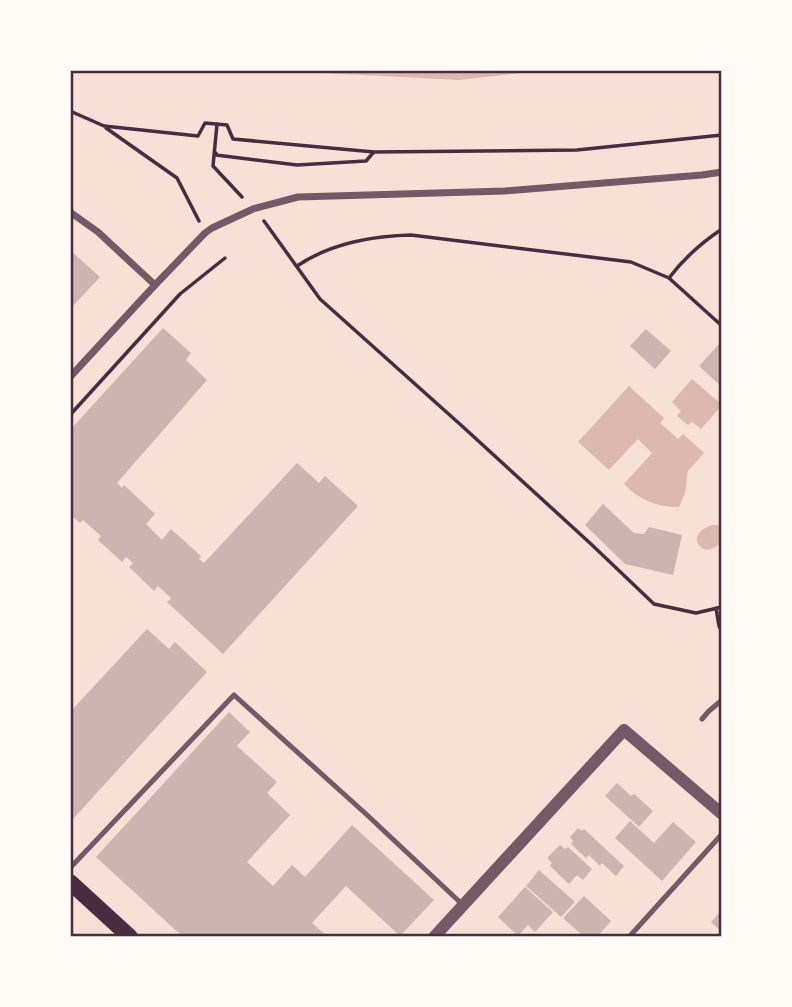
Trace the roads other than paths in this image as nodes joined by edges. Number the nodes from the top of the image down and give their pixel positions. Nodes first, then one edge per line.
1 (722, 172) edge
2 (70, 212) edge
3 (155, 285) junction
4 (70, 377) edge
5 (722, 700) edge
6 (702, 719) dead end
7 (722, 814) edge
8 (722, 834) edge
9 (70, 868) edge
10 (70, 882) edge
11 (463, 905) junction
12 (130, 937) edge
13 (434, 937) edge
14 (629, 937) edge

1 - 3 street
2 - 3 street
3 - 4 street
5 - 6 lane
7 - 11 street
8 - 14 lane
9 - 11 lane
10 - 12 main road
11 - 13 street

